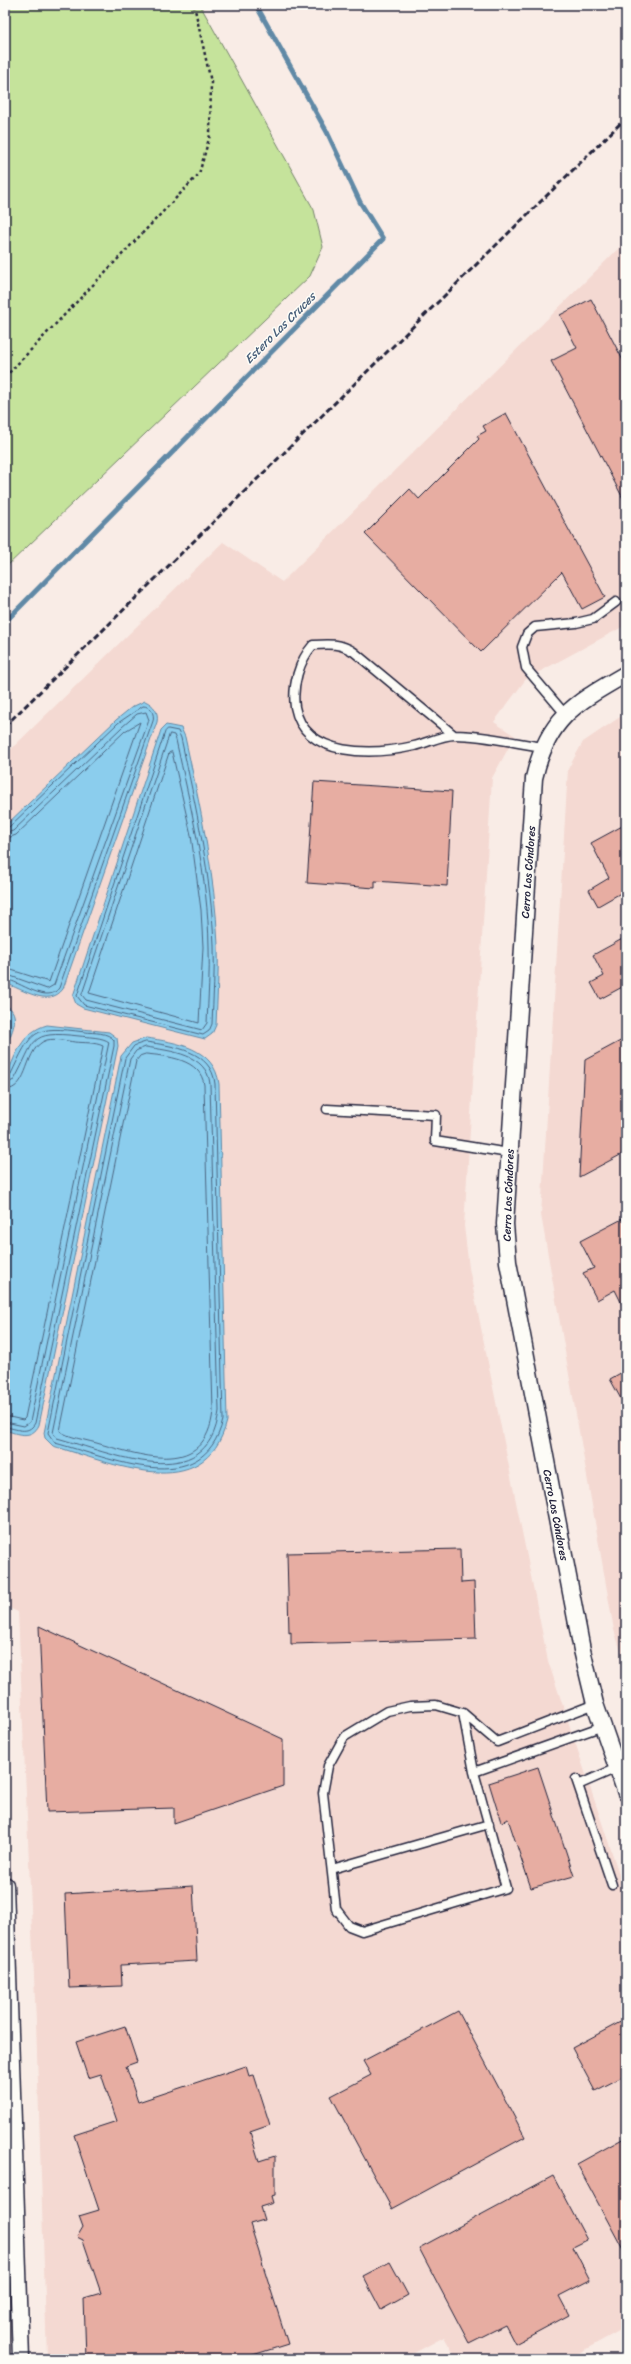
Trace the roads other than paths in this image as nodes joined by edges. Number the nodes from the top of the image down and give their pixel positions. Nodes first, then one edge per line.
1 (616, 602) dead end
2 (626, 674) edge
3 (565, 714) junction
4 (454, 734) junction
5 (543, 747) junction
6 (327, 1109) dead end
7 (509, 1153) junction
8 (595, 1704) junction
9 (463, 1713) junction
10 (603, 1726) junction
11 (617, 1768) junction
12 (474, 1772) junction
13 (626, 1793) edge
14 (489, 1824) junction
15 (332, 1869) junction
16 (5, 1885) edge
17 (612, 1885) dead end
18 (21, 2359) edge

1 - 3 lane
2 - 3 street, Cerro Los Cóndores
3 - 5 street, Cerro Los Cóndores
4 - 4 lane
4 - 5 lane
5 - 7 street, Cerro Los Cóndores
6 - 7 lane
7 - 8 street, Cerro Los Cóndores
8 - 9 lane
8 - 10 street, Cerro Los Cóndores
9 - 12 lane
9 - 15 lane
10 - 11 street, Cerro Los Cóndores
10 - 12 lane
11 - 13 street, Cerro Los Cóndores
11 - 17 lane
12 - 14 lane
14 - 15 lane
14 - 15 lane
16 - 18 street

